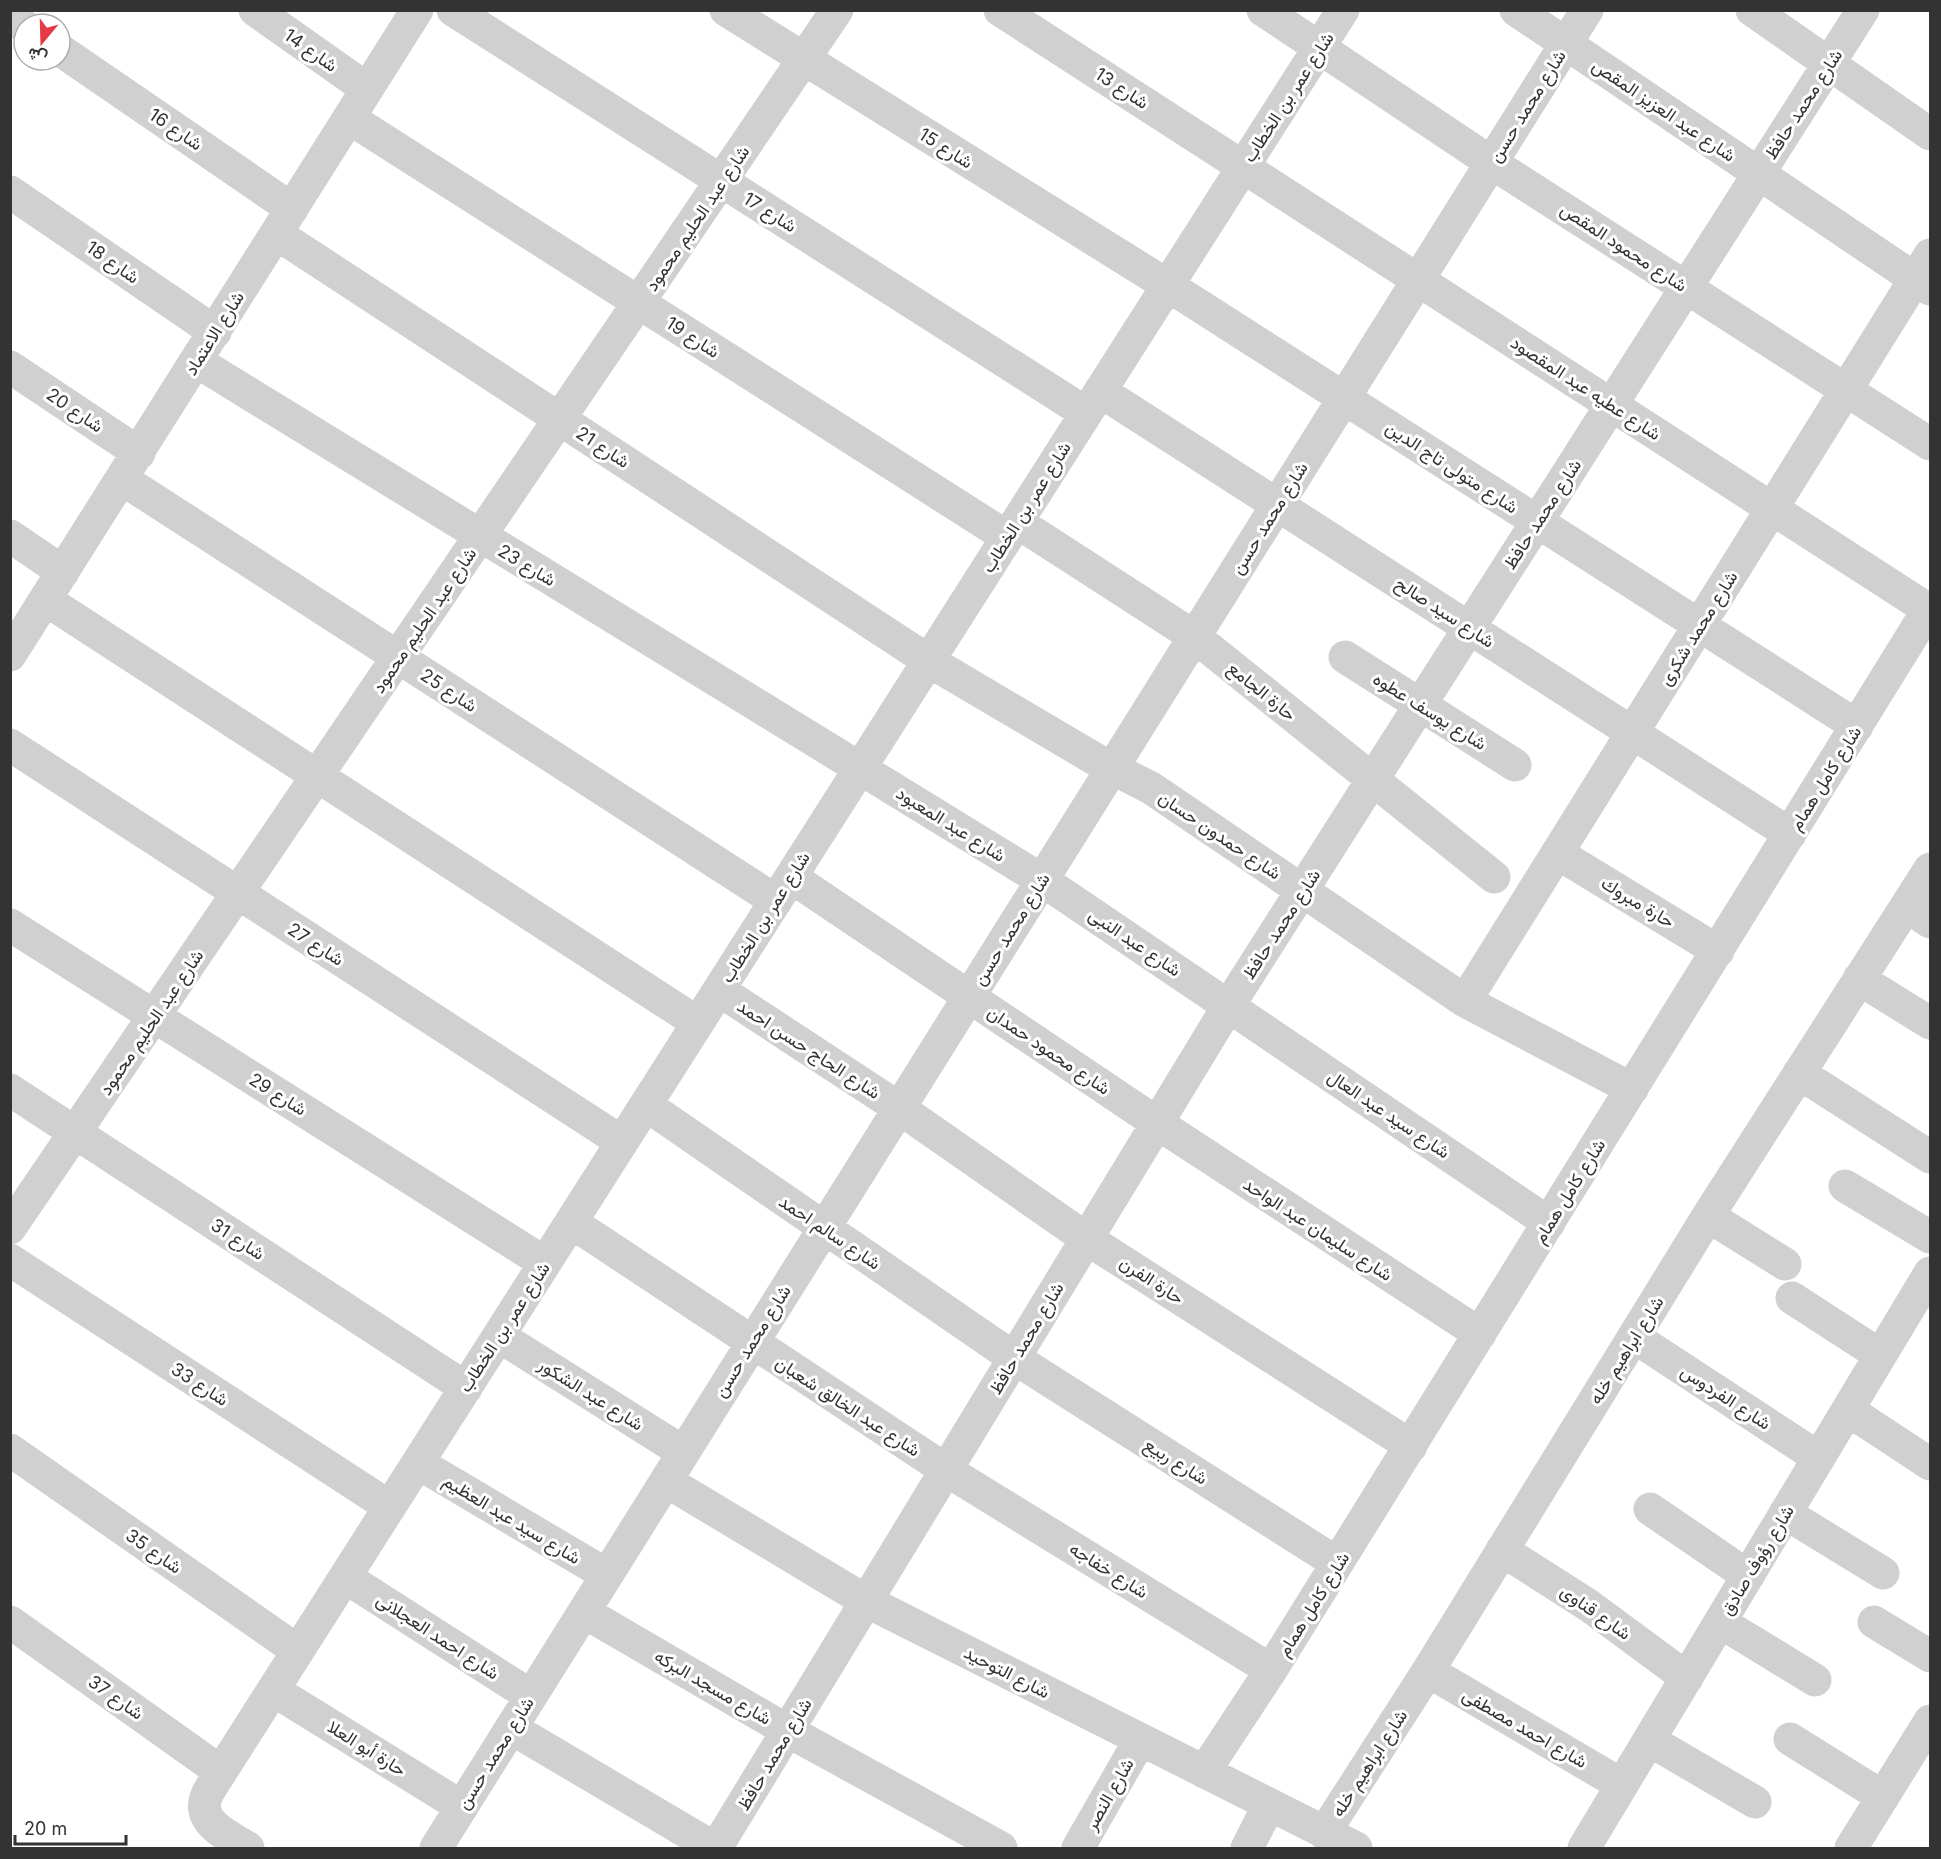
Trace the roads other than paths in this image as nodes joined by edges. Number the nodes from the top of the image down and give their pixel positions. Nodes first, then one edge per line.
1 (255, 10) edge
2 (417, 10) edge
3 (453, 10) edge
4 (726, 10) edge
5 (837, 10) edge
6 (1000, 10) edge
7 (1263, 10) edge
8 (1343, 10) edge
9 (1516, 10) edge
10 (1587, 10) edge
11 (1752, 10) edge
12 (1863, 10) edge
13 (1566, 44) junction
14 (1320, 47) junction
15 (72, 59) edge
16 (804, 59) junction
17 (1829, 63) junction
18 (367, 89) junction
19 (349, 118) junction
20 (1930, 134) edge
21 (1492, 163) junction
22 (1244, 166) junction
23 (1759, 173) junction
24 (722, 181) junction
25 (10, 192) edge
26 (284, 221) junction
27 (1925, 274) edge
28 (1419, 280) junction
29 (1167, 285) junction
30 (1686, 287) junction
31 (639, 303) junction
32 (214, 333) junction
33 (196, 361) junction
34 (10, 367) edge
35 (1846, 390) junction
36 (1344, 398) junction
37 (1093, 402) junction
38 (1612, 405) junction
39 (560, 419) junction
40 (1930, 444) edge
41 (130, 466) junction
42 (1277, 504) junction
43 (1772, 508) junction
44 (1537, 522) junction
45 (1012, 530) junction
46 (10, 537) edge
47 (480, 537) junction
48 (63, 572) junction
49 (46, 600) junction
50 (1930, 609) edge
51 (1700, 625) junction
52 (1469, 628) junction
53 (1195, 637) junction
54 (10, 655) edge
55 (1345, 657) dead end
56 (399, 658) junction
57 (929, 661) junction
58 (1420, 705) junction
59 (1857, 726) junction
60 (1633, 732) junction
61 (10, 745) edge
62 (1515, 765) dead end
63 (859, 768) junction
64 (1113, 768) junction
65 (318, 776) junction
66 (1372, 780) junction
67 (1790, 834) junction
68 (1557, 853) junction
69 (1930, 869) edge
70 (1494, 877) dead end
71 (1042, 880) junction
72 (783, 889) junction
73 (1302, 891) junction
74 (238, 893) junction
75 (1919, 914) edge
76 (10, 925) edge
77 (1718, 951) junction
78 (1859, 979) junction
79 (719, 990) junction
80 (970, 995) junction
81 (1465, 1001) junction
82 (1229, 1005) junction
83 (155, 1016) junction
84 (698, 1023) junction
85 (1930, 1023) edge
86 (1799, 1073) junction
87 (1632, 1089) junction
88 (10, 1090) edge
89 (646, 1105) junction
90 (899, 1108) junction
91 (1157, 1123) junction
92 (75, 1132) junction
93 (622, 1142) junction
94 (1930, 1157) edge
95 (1845, 1186) dead end
96 (1708, 1216) junction
97 (571, 1222) junction
98 (1549, 1222) junction
99 (823, 1227) junction
100 (10, 1228) edge
101 (1930, 1237) edge
102 (1087, 1239) junction
103 (10, 1260) edge
104 (545, 1263) junction
105 (1785, 1264) dead end
106 (1930, 1273) edge
107 (1792, 1298) dead end
108 (1920, 1315) edge
109 (1480, 1334) junction
110 (499, 1336) junction
111 (1634, 1337) junction
112 (751, 1342) junction
113 (1880, 1355) junction
114 (1014, 1358) junction
115 (466, 1388) junction
116 (1848, 1410) junction
117 (1411, 1446) junction
118 (10, 1450) edge
119 (683, 1452) junction
120 (1819, 1458) junction
121 (418, 1463) junction
122 (1930, 1464) edge
123 (946, 1470) junction
124 (666, 1481) junction
125 (390, 1507) junction
126 (1650, 1509) dead end
127 (1785, 1514) junction
128 (1502, 1550) junction
129 (1338, 1563) junction
130 (1883, 1573) dead end
131 (607, 1575) junction
132 (1748, 1576) junction
133 (345, 1577) junction
134 (867, 1601) junction
135 (584, 1612) junction
136 (10, 1622) edge
137 (1720, 1622) junction
138 (1874, 1622) dead end
139 (298, 1651) junction
140 (1930, 1656) edge
141 (1271, 1670) junction
142 (1428, 1671) junction
143 (1687, 1678) junction
144 (1815, 1680) dead end
145 (273, 1690) junction
146 (531, 1696) junction
147 (1930, 1721) edge
148 (511, 1728) junction
149 (788, 1731) junction
150 (1790, 1739) dead end
151 (1140, 1740) junction
152 (1650, 1740) junction
153 (221, 1772) junction
154 (1204, 1772) junction
155 (1622, 1785) junction
156 (1883, 1797) junction
157 (1755, 1802) dead end
158 (1269, 1805) junction
159 (462, 1807) junction
160 (1324, 1833) junction
161 (248, 1848) edge
162 (436, 1848) edge
163 (715, 1848) edge
164 (1001, 1848) edge
165 (1078, 1848) edge
166 (1247, 1848) edge
167 (1356, 1848) edge
168 (1584, 1848) edge
169 (1851, 1848) edge

1 - 18 street, شارع 14
2 - 18 street, شارع الاعتماد
3 - 24 street, شارع 17
4 - 16 street, شارع 15
5 - 16 street, شارع عبد الحليم محمود
6 - 22 street, شارع 13
7 - 14 street, شارع محمود المقص
8 - 14 street, شارع عمر بن الخطاب
9 - 13 street, شارع عبد العزيز المقص
10 - 13 street, شارع محمد حسن
11 - 17 street
12 - 17 street, شارع محمد حافظ
13 - 21 street, شارع محمد حسن
13 - 23 street, شارع عبد العزيز المقص
14 - 21 street, شارع محمود المقص
14 - 22 street, شارع عمر بن الخطاب
15 - 26 street, شارع 16
16 - 24 street, شارع عبد الحليم محمود
16 - 29 street, شارع 15
17 - 20 street
17 - 23 street, شارع محمد حافظ
18 - 19 street, شارع الاعتماد
19 - 26 street, شارع الاعتماد
19 - 31 street, شارع 19
21 - 28 street, شارع محمد حسن
21 - 30 street, شارع محمود المقص
22 - 28 street, شارع عطيه عبد المقصود
22 - 29 street, شارع عمر بن الخطاب
23 - 27 street, شارع عبد العزيز المقص
23 - 30 street, شارع محمد حافظ
24 - 31 street, شارع عبد الحليم محمود
24 - 37 street, شارع 17
25 - 32 street, شارع 18
26 - 32 street, شارع الاعتماد
26 - 39 street, شارع 21
27 - 35 street, شارع محمد شكرى
28 - 36 street, شارع محمد حسن
28 - 38 street, شارع عطيه عبد المقصود
29 - 36 street, شارع متولى تاج الدين
29 - 37 street, شارع عمر بن الخطاب
30 - 35 street, شارع محمود المقص
30 - 38 street, شارع محمد حافظ
31 - 39 street, شارع عبد الحليم محمود
31 - 45 street, شارع 19
32 - 33 street, شارع الاعتماد
33 - 41 street, شارع الاعتماد
33 - 47 street, شارع 23
34 - 41 street, شارع 20
35 - 40 street, شارع محمود المقص
35 - 43 street, شارع محمد شكرى
36 - 42 street, شارع محمد حسن
36 - 44 street, شارع متولى تاج الدين
37 - 42 street, شارع سيد صالح
37 - 45 street, شارع عمر بن الخطاب
38 - 43 street, شارع عطيه عبد المقصود
38 - 44 street, شارع محمد حافظ
39 - 47 street, شارع عبد الحليم محمود
39 - 57 street, شارع 21
41 - 48 street, شارع الاعتماد
41 - 56 street, شارع 25
42 - 52 street, شارع سيد صالح
42 - 53 street, شارع محمد حسن
43 - 50 street, شارع عطيه عبد المقصود
43 - 51 street, شارع محمد شكرى
44 - 51 street, شارع متولى تاج الدين
44 - 52 street, شارع محمد حافظ
45 - 53 street, حارة الجامع
45 - 57 street, شارع عمر بن الخطاب
46 - 48 street
47 - 56 street, شارع عبد الحليم محمود
47 - 63 street, شارع 23
48 - 49 street, شارع الاعتماد
49 - 54 street, شارع الاعتماد
49 - 65 street
50 - 59 street, شارع كامل همام
51 - 59 street, شارع متولى تاج الدين
51 - 60 street, شارع محمد شكرى
52 - 58 street, شارع محمد حافظ
52 - 60 street, شارع سيد صالح
53 - 64 street, شارع محمد حسن
53 - 66 street, حارة الجامع
55 - 58 street, شارع يوسف عطوه
56 - 65 street, شارع عبد الحليم محمود
56 - 72 street, شارع 25
57 - 63 street, شارع عمر بن الخطاب
57 - 64 street, شارع حمدون حسان
58 - 62 street, شارع يوسف عطوه
58 - 66 street, شارع محمد حافظ
59 - 67 street, شارع كامل همام
60 - 67 street, شارع سيد صالح
60 - 68 street, شارع محمد شكرى
61 - 74 street, شارع 27
63 - 71 street, شارع عبد المعبود
63 - 72 street, شارع عمر بن الخطاب
64 - 71 street, شارع محمد حسن
64 - 73 street, شارع حمدون حسان
65 - 74 street, شارع عبد الحليم محمود
65 - 84 street
66 - 70 street, حارة الجامع
66 - 73 street, شارع محمد حافظ
67 - 77 street, شارع كامل همام
68 - 77 street, حارة مبروك
68 - 81 street, شارع محمد شكرى
69 - 75 street, شارع ابراهيم خله
71 - 80 street, شارع محمد حسن
71 - 82 street, شارع عبد النبى
72 - 79 street, شارع عمر بن الخطاب
72 - 80 street, شارع محمود حمدان
73 - 81 street, شارع حمدون حسان
73 - 82 street, شارع محمد حافظ
74 - 83 street, شارع عبد الحليم محمود
74 - 93 street, شارع 27
75 - 78 street, شارع ابراهيم خله
76 - 83 street, شارع 29
77 - 87 street, شارع كامل همام
78 - 85 street
78 - 86 street, شارع ابراهيم خله
79 - 84 street, شارع عمر بن الخطاب
79 - 90 street, شارع الحاج حسن احمد
80 - 90 street, شارع محمد حسن
80 - 91 street, شارع محمود حمدان
81 - 87 street, شارع حمدون حسان
82 - 91 street, شارع محمد حافظ
82 - 98 street, شارع سيد عبد العال
83 - 92 street, شارع عبد الحليم محمود
83 - 104 street, شارع 29
84 - 89 street, شارع عمر بن الخطاب
86 - 94 street
86 - 96 street, شارع ابراهيم خله
87 - 98 street, شارع كامل همام
88 - 92 street, شارع 31
89 - 93 street, شارع عمر بن الخطاب
89 - 99 street, شارع سالم احمد
90 - 99 street, شارع محمد حسن
90 - 102 street, حارة الفرن
91 - 102 street, شارع محمد حافظ
91 - 109 street, شارع سليمان عبد الواحد
92 - 100 street, شارع عبد الحليم محمود
92 - 115 street, شارع 31
93 - 97 street, شارع عمر بن الخطاب
95 - 101 street
96 - 105 street
96 - 111 street, شارع ابراهيم خله
97 - 104 street, شارع عمر بن الخطاب
97 - 112 street, شارع عبد الخالق شعبان
98 - 109 street, شارع كامل همام
99 - 112 street, شارع محمد حسن
99 - 114 street, شارع سالم احمد
102 - 114 street, شارع محمد حافظ
102 - 117 street, حارة الفرن
103 - 125 street, شارع 33
104 - 110 street, شارع عمر بن الخطاب
106 - 108 street, شارع رؤوف صادق
107 - 113 street
108 - 113 street, شارع رؤوف صادق
109 - 117 street, شارع كامل همام
110 - 115 street, شارع عمر بن الخطاب
110 - 119 street, شارع عبد الشكور
111 - 120 street, شارع الفردوس
111 - 128 street, شارع ابراهيم خله
112 - 119 street, شارع محمد حسن
112 - 123 street, شارع عبد الخالق شعبان
113 - 116 street, شارع رؤوف صادق
114 - 123 street, شارع محمد حافظ
114 - 129 street, شارع ربيع
115 - 121 street, شارع عمر بن الخطاب
116 - 120 street, شارع رؤوف صادق
116 - 122 street
117 - 129 street, شارع كامل همام
118 - 139 street, شارع 35
119 - 124 street, شارع محمد حسن
120 - 127 street, شارع رؤوف صادق
121 - 125 street, شارع عمر بن الخطاب
121 - 131 street, شارع سيد عبد العظيم
123 - 134 street, شارع محمد حافظ
123 - 141 street, شارع خفاجه
124 - 131 street, شارع محمد حسن
124 - 134 street, شارع التوحيد
125 - 133 street, شارع عمر بن الخطاب
126 - 132 street
127 - 130 street
127 - 132 street, شارع رؤوف صادق
128 - 142 street, شارع ابراهيم خله
128 - 143 street, شارع قناوى
129 - 141 street, شارع كامل همام
131 - 135 street, شارع محمد حسن
132 - 137 street, شارع رؤوف صادق
133 - 139 street, شارع عمر بن الخطاب
133 - 146 street, شارع احمد العجلانى
134 - 149 street, شارع محمد حافظ
134 - 151 street, شارع التوحيد
135 - 146 street, شارع محمد حسن
135 - 149 street, شارع مسجد البركه
136 - 153 street, شارع 37
137 - 143 street, شارع رؤوف صادق
137 - 144 street
138 - 140 street
139 - 145 street, شارع عمر بن الخطاب
141 - 154 street, شارع كامل همام
142 - 155 street, شارع احمد مصطفى
142 - 160 street, شارع ابراهيم خله
143 - 152 street, شارع رؤوف صادق
145 - 153 street, شارع عمر بن الخطاب
145 - 159 street, حارة أبو العلا
146 - 148 street, شارع محمد حسن
147 - 156 street
148 - 159 street, شارع محمد حسن
148 - 163 street
149 - 163 street, شارع محمد حافظ
149 - 164 street, شارع مسجد البركه
150 - 156 street
151 - 154 street, شارع التوحيد
151 - 165 street, شارع النصر
152 - 155 street, شارع رؤوف صادق
152 - 157 street
153 - 161 street, شارع عمر بن الخطاب
154 - 158 street, شارع التوحيد
155 - 168 street, شارع رؤوف صادق
156 - 169 street
158 - 160 street, شارع التوحيد
158 - 166 street
159 - 162 street, شارع محمد حسن
160 - 167 street, شارع التوحيد

